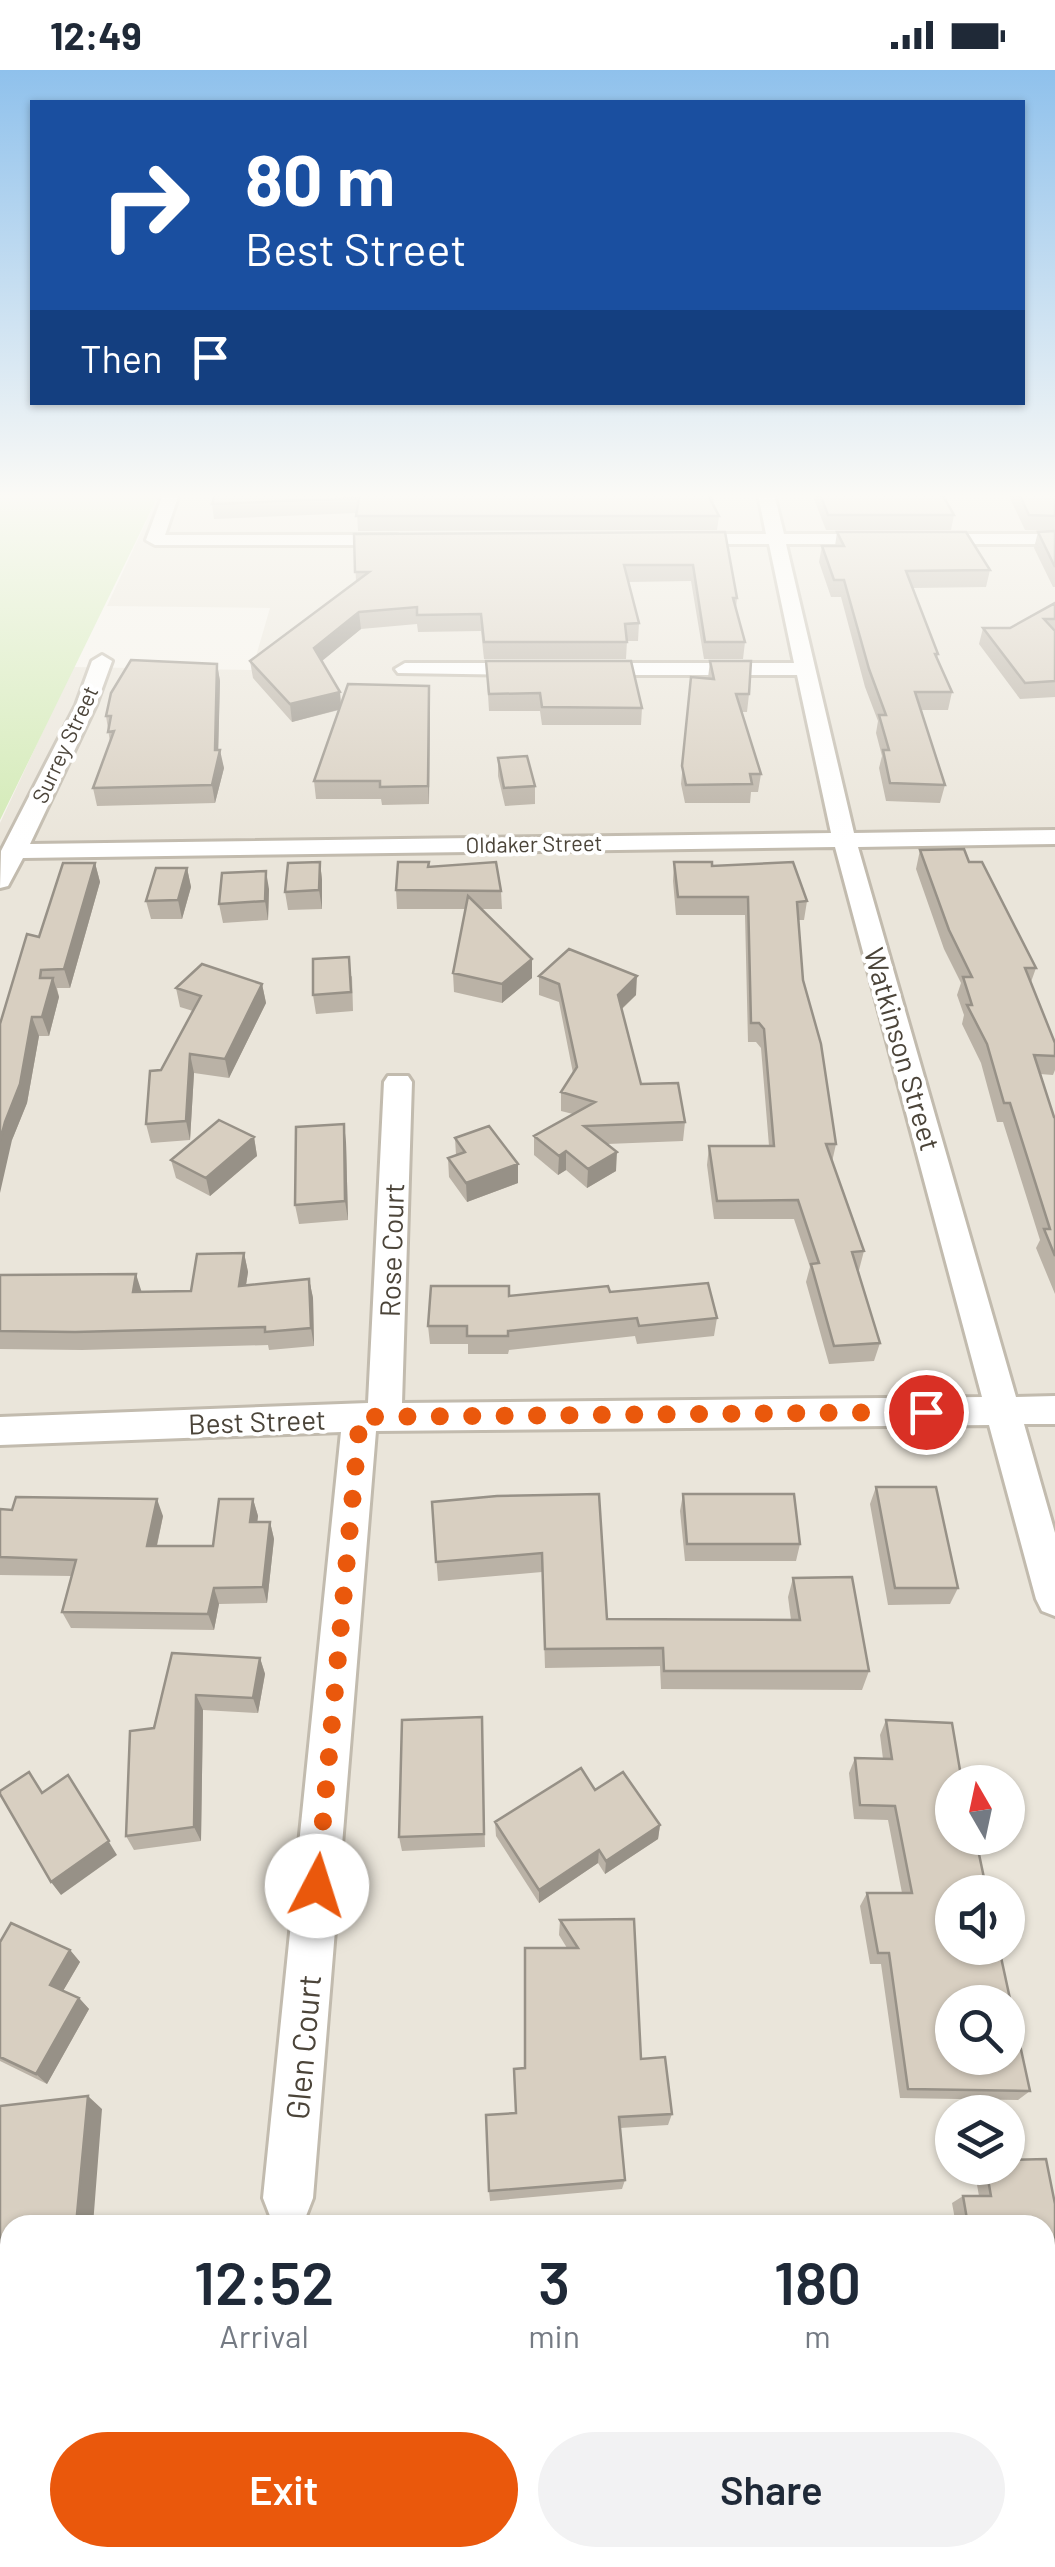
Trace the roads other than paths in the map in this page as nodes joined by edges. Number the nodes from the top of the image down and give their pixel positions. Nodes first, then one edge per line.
1 (792, 611) edge
2 (102, 661) dead end
3 (405, 669) dead end
4 (804, 669) junction
5 (1055, 837) edge
6 (844, 838) junction
7 (13, 851) junction
8 (0, 881) edge
9 (398, 1082) dead end
10 (1004, 1410) junction
11 (1055, 1410) edge
12 (372, 1417) junction
13 (0, 1430) edge
14 (1055, 1599) edge
15 (288, 2198) dead end

1 - 4 street, Watkinson Street
2 - 7 street, Surrey Street
3 - 4 street
4 - 6 street, Watkinson Street
5 - 6 street, Oldaker Street
6 - 7 street, Oldaker Street
6 - 10 street, Watkinson Street
7 - 8 street, Surrey Street
9 - 12 street, Rose Court
10 - 11 street, Best Street
10 - 12 street, Best Street
10 - 14 street, Watkinson Street
12 - 13 street, Best Street
12 - 15 street, Glen Court

